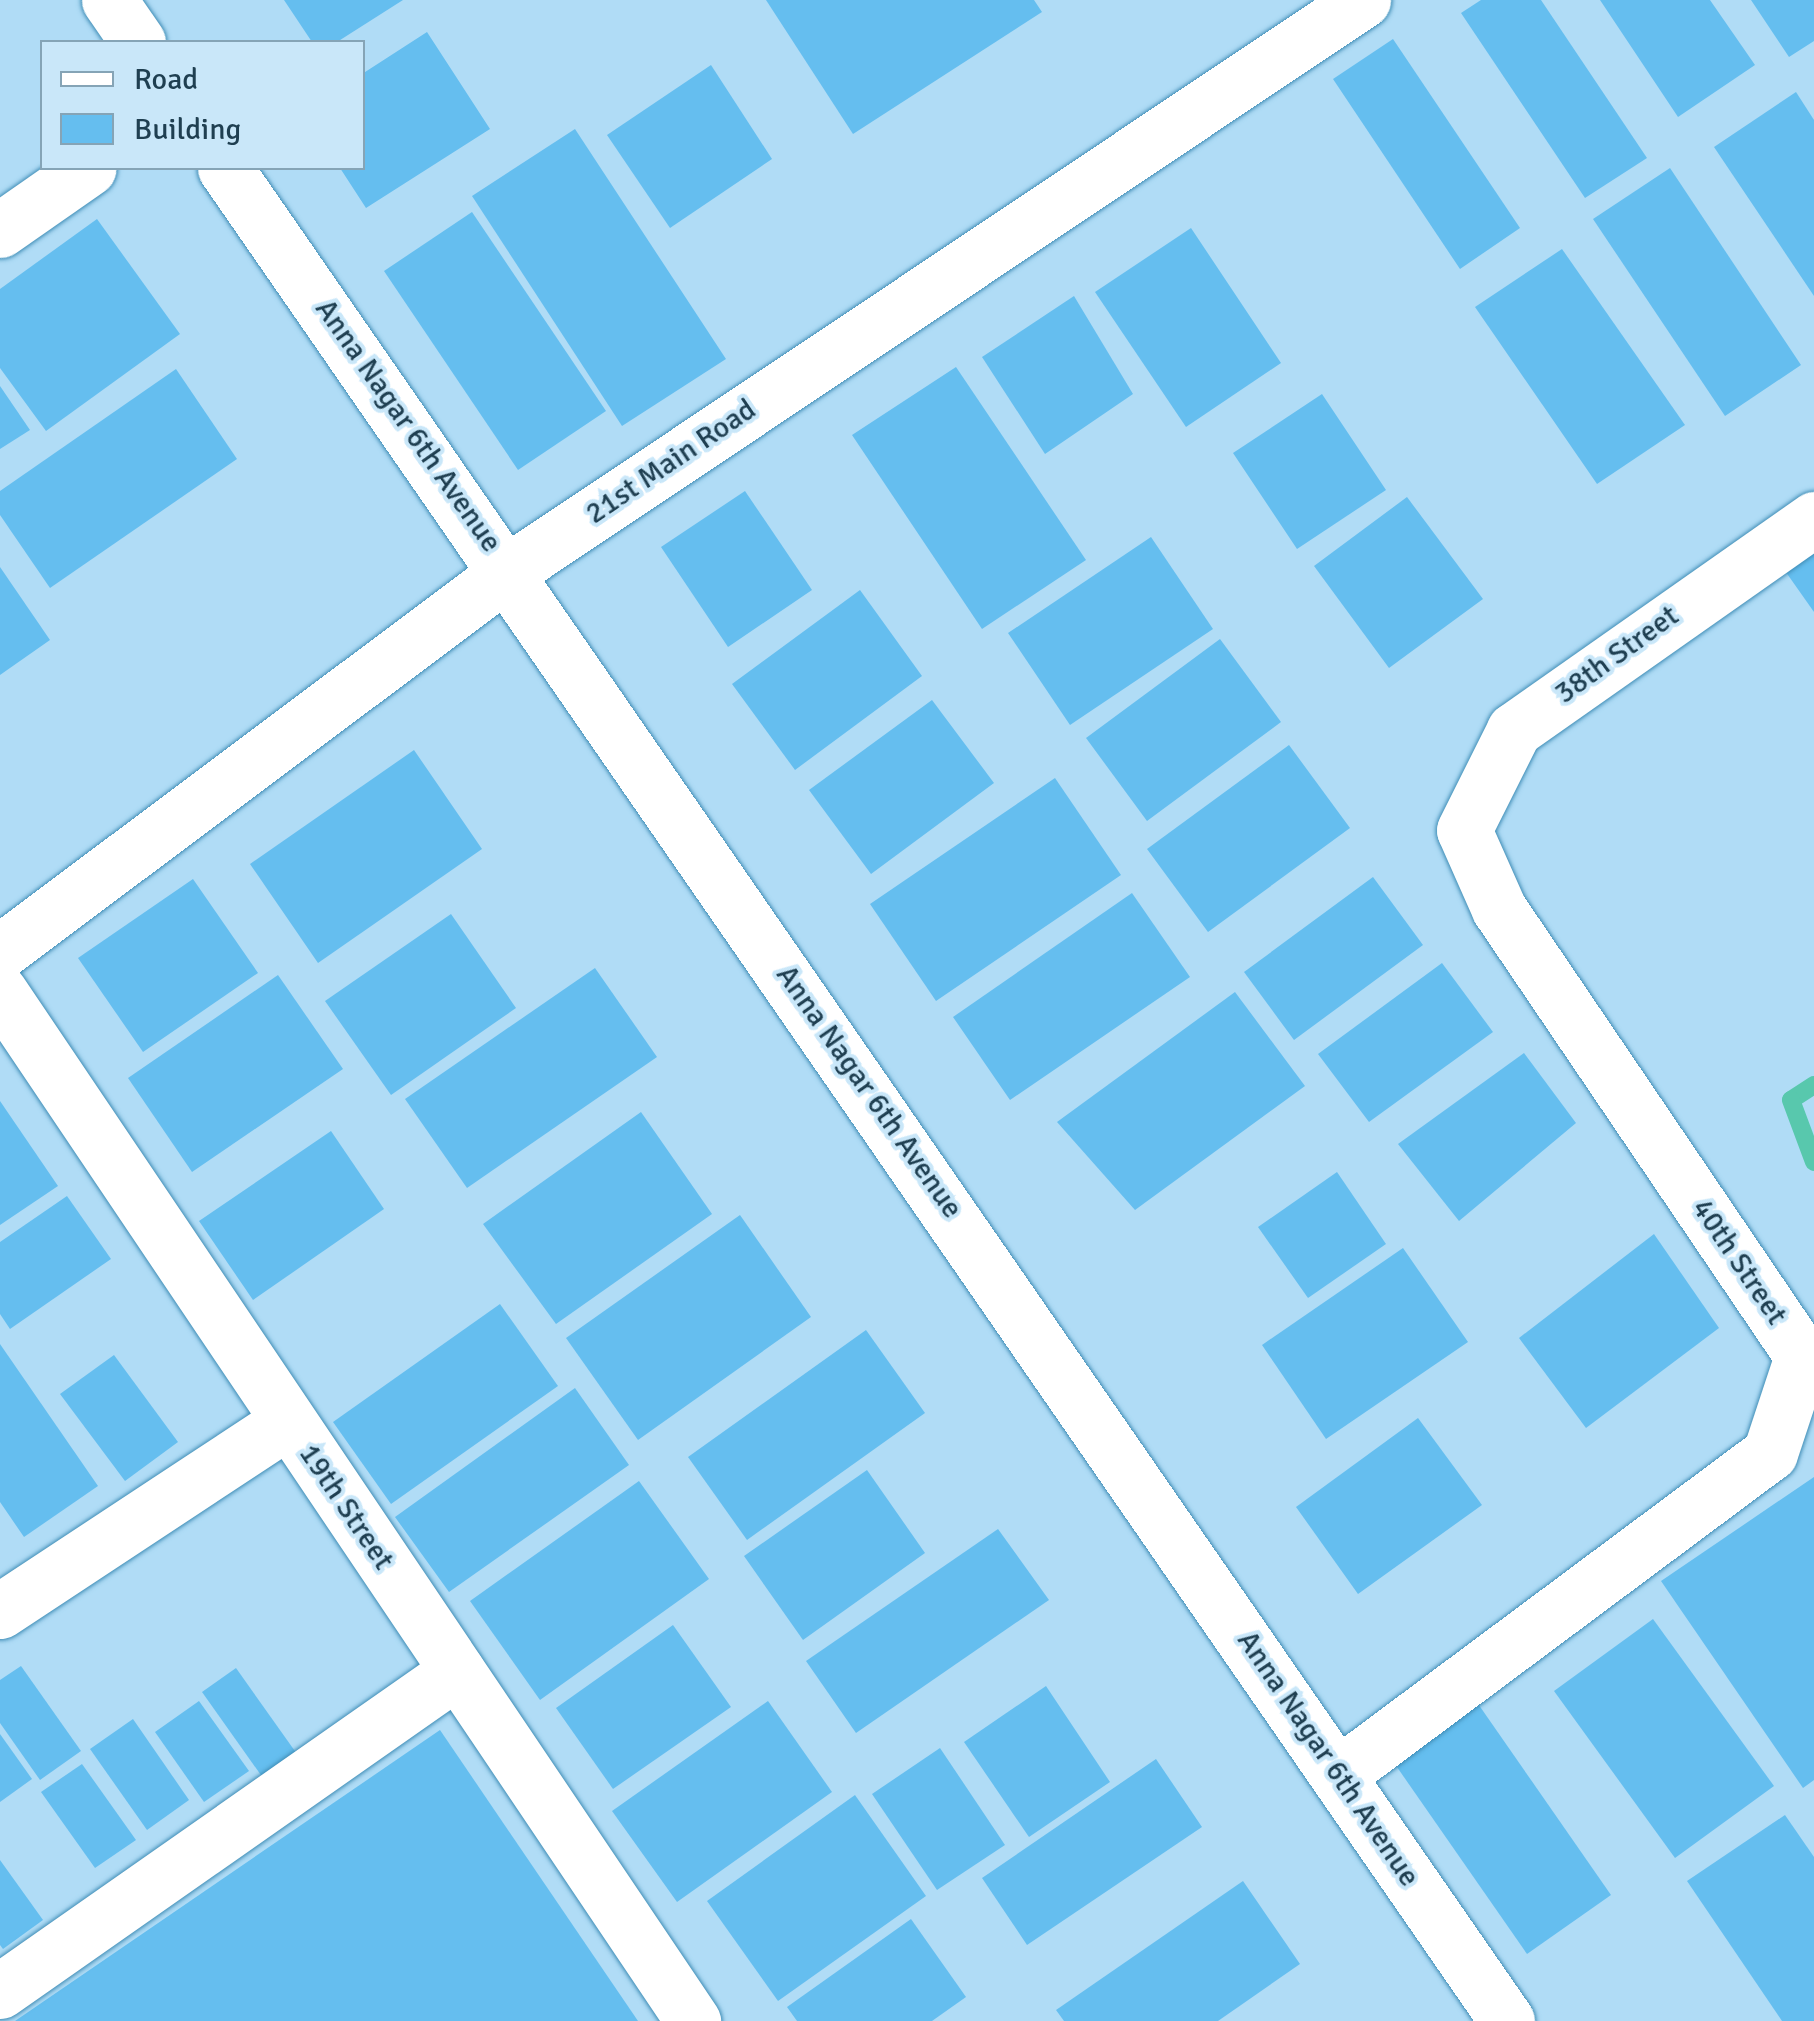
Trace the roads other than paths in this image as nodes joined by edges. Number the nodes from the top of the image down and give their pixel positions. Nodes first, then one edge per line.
1 (109, 0) edge
2 (1363, 0) edge
3 (137, 40) edge
4 (86, 170) edge
5 (226, 170) edge
6 (0, 230) edge
7 (1814, 519) edge
8 (510, 570) junction
9 (1464, 830) joint
10 (0, 952) edge
11 (0, 992) edge
12 (288, 1421) junction
13 (0, 1611) edge
14 (456, 1671) junction
15 (1339, 1774) junction
16 (0, 1991) edge
17 (693, 2021) edge
18 (1506, 2021) edge

1 - 3 street
2 - 8 street, 21st Main Road
4 - 6 street
5 - 8 street, Anna Nagar 6th Avenue
7 - 9 street, 38th Street
8 - 10 street, 21st Main Road
8 - 15 street, Anna Nagar 6th Avenue
9 - 15 street, 40th Street
11 - 12 street, 19th Street
12 - 13 street
12 - 14 street, 19th Street
14 - 16 street
14 - 17 street, 19th Street
15 - 18 street, Anna Nagar 6th Avenue

